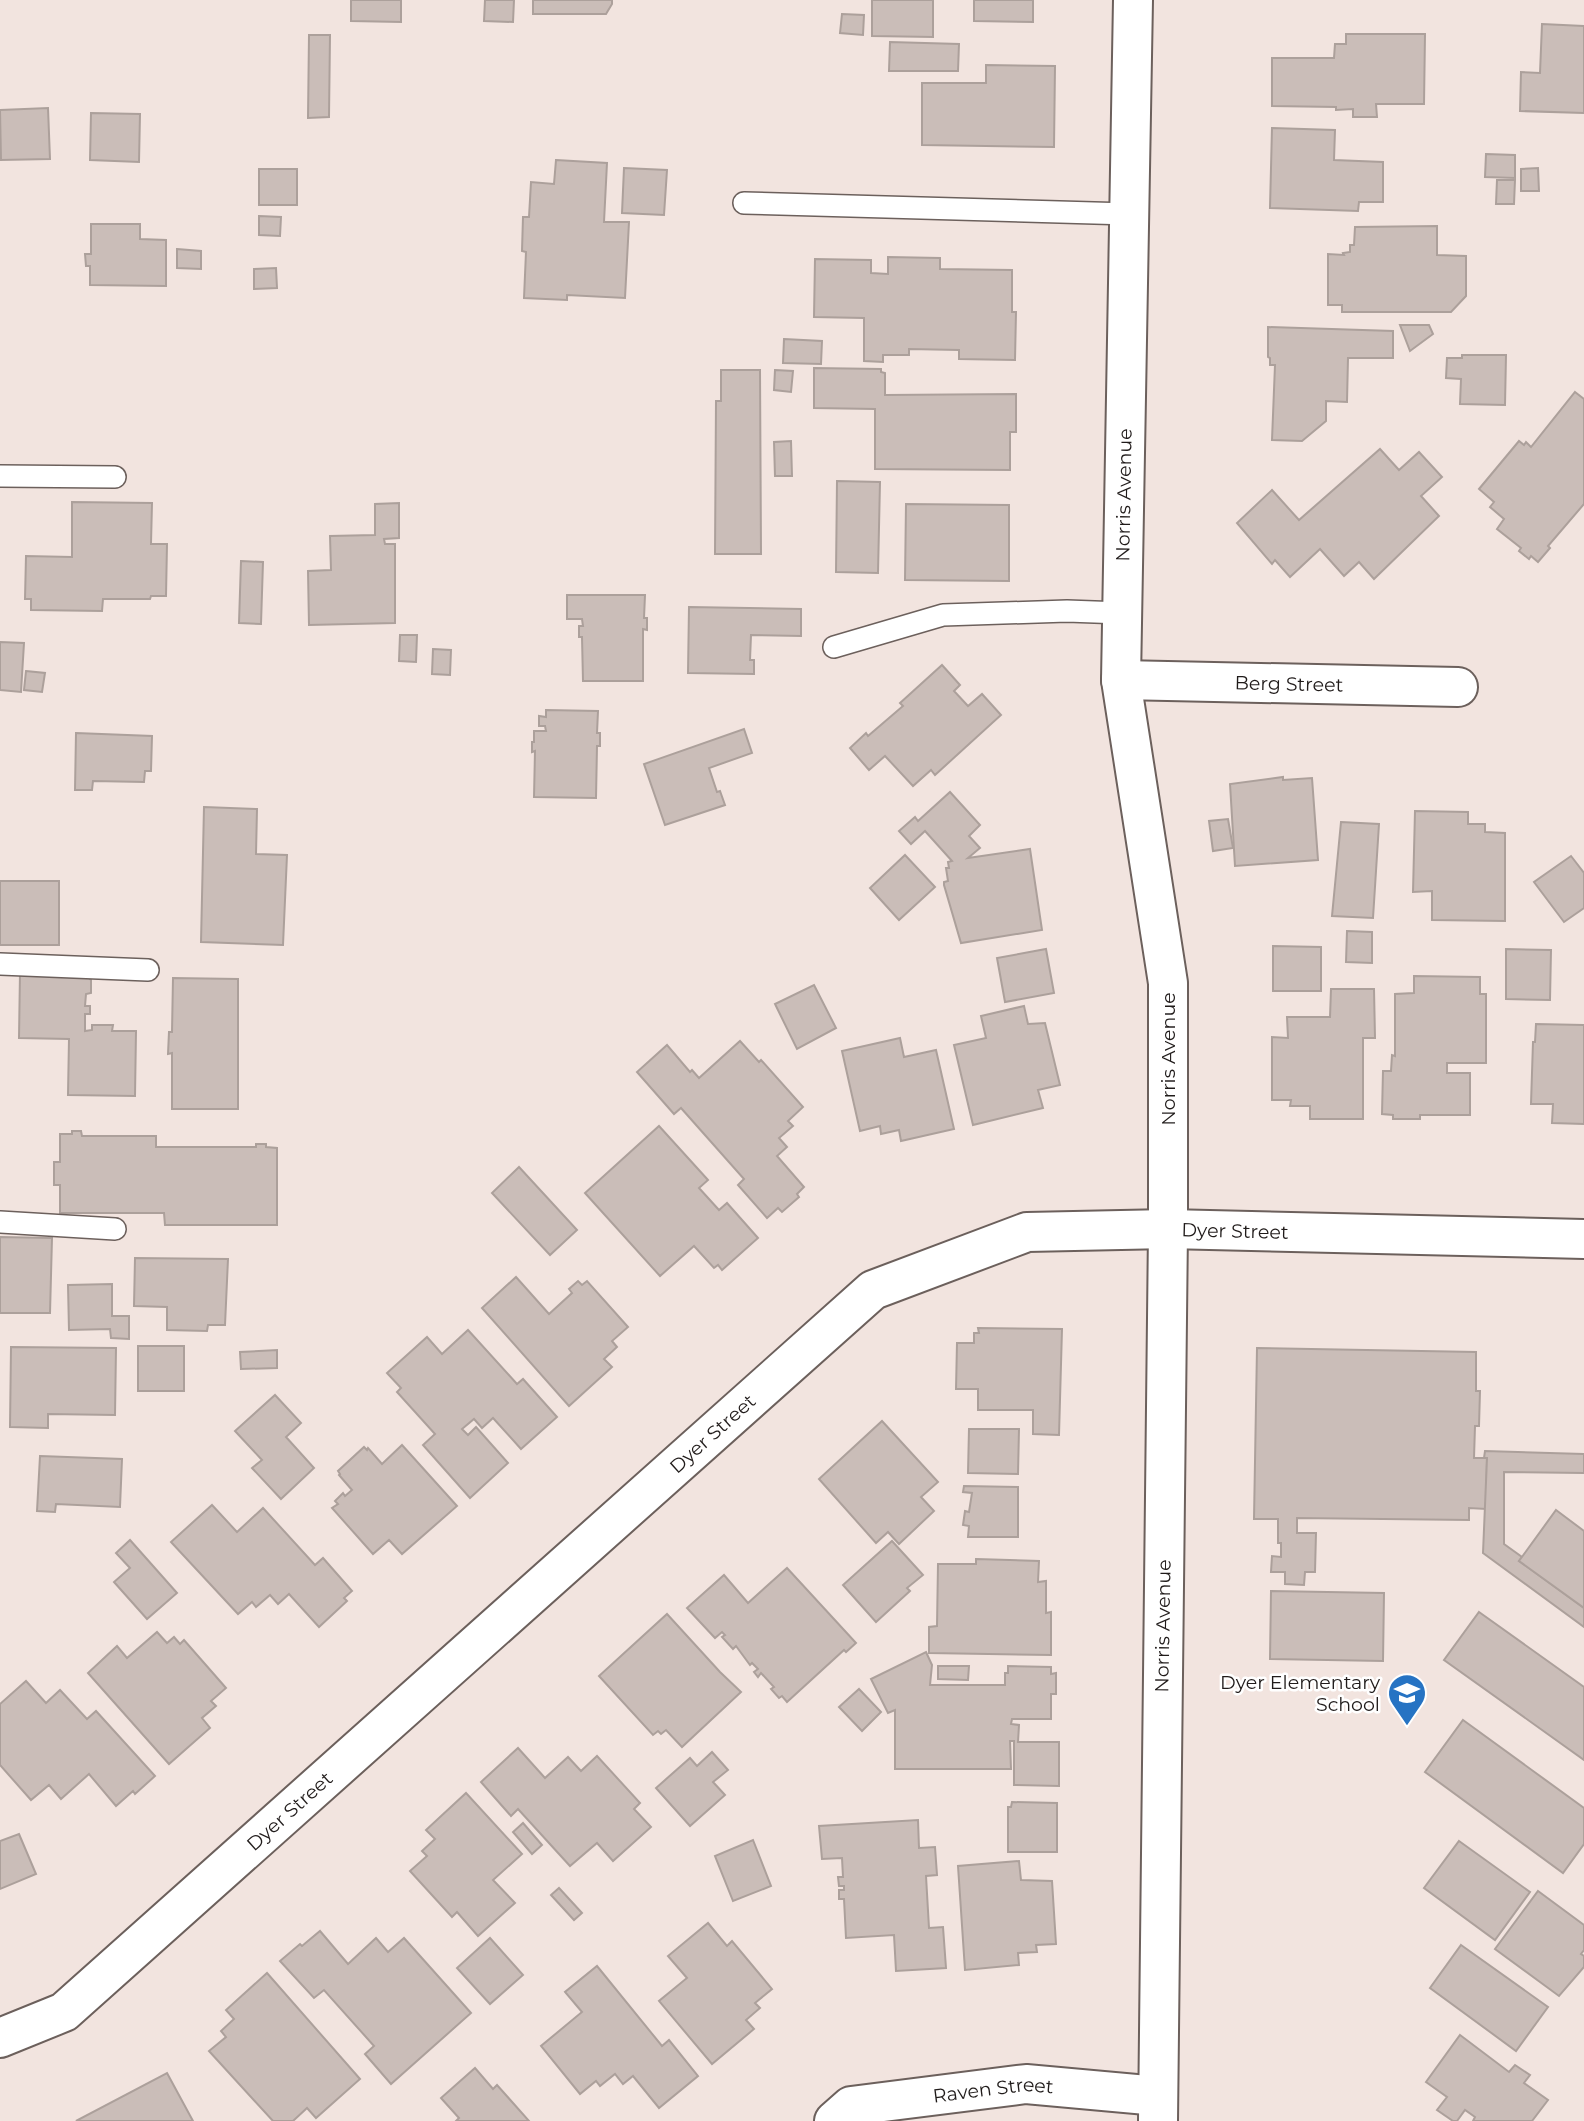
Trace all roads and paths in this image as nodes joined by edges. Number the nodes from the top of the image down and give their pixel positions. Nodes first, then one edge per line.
1 (1133, 0) edge
2 (744, 202) dead end
3 (1129, 214) junction
4 (0, 476) edge
5 (116, 478) dead end
6 (1122, 613) junction
7 (834, 647) dead end
8 (1121, 680) junction
9 (1458, 687) dead end
10 (0, 964) edge
11 (148, 970) dead end
12 (0, 1222) edge
13 (115, 1229) dead end
14 (1168, 1229) junction
15 (1584, 1239) edge
16 (0, 2038) edge
17 (1158, 2109) edge
18 (834, 2121) edge

1 - 3 street, Norris Avenue
2 - 3 lane
3 - 6 street, Norris Avenue
4 - 5 lane
6 - 7 lane
6 - 8 street, Norris Avenue
8 - 9 street, Berg Street
8 - 14 street, Norris Avenue
10 - 11 lane
12 - 13 lane
14 - 15 street, Dyer Street
14 - 16 street, Dyer Street
14 - 17 street, Norris Avenue
17 - 18 street, Raven Street

